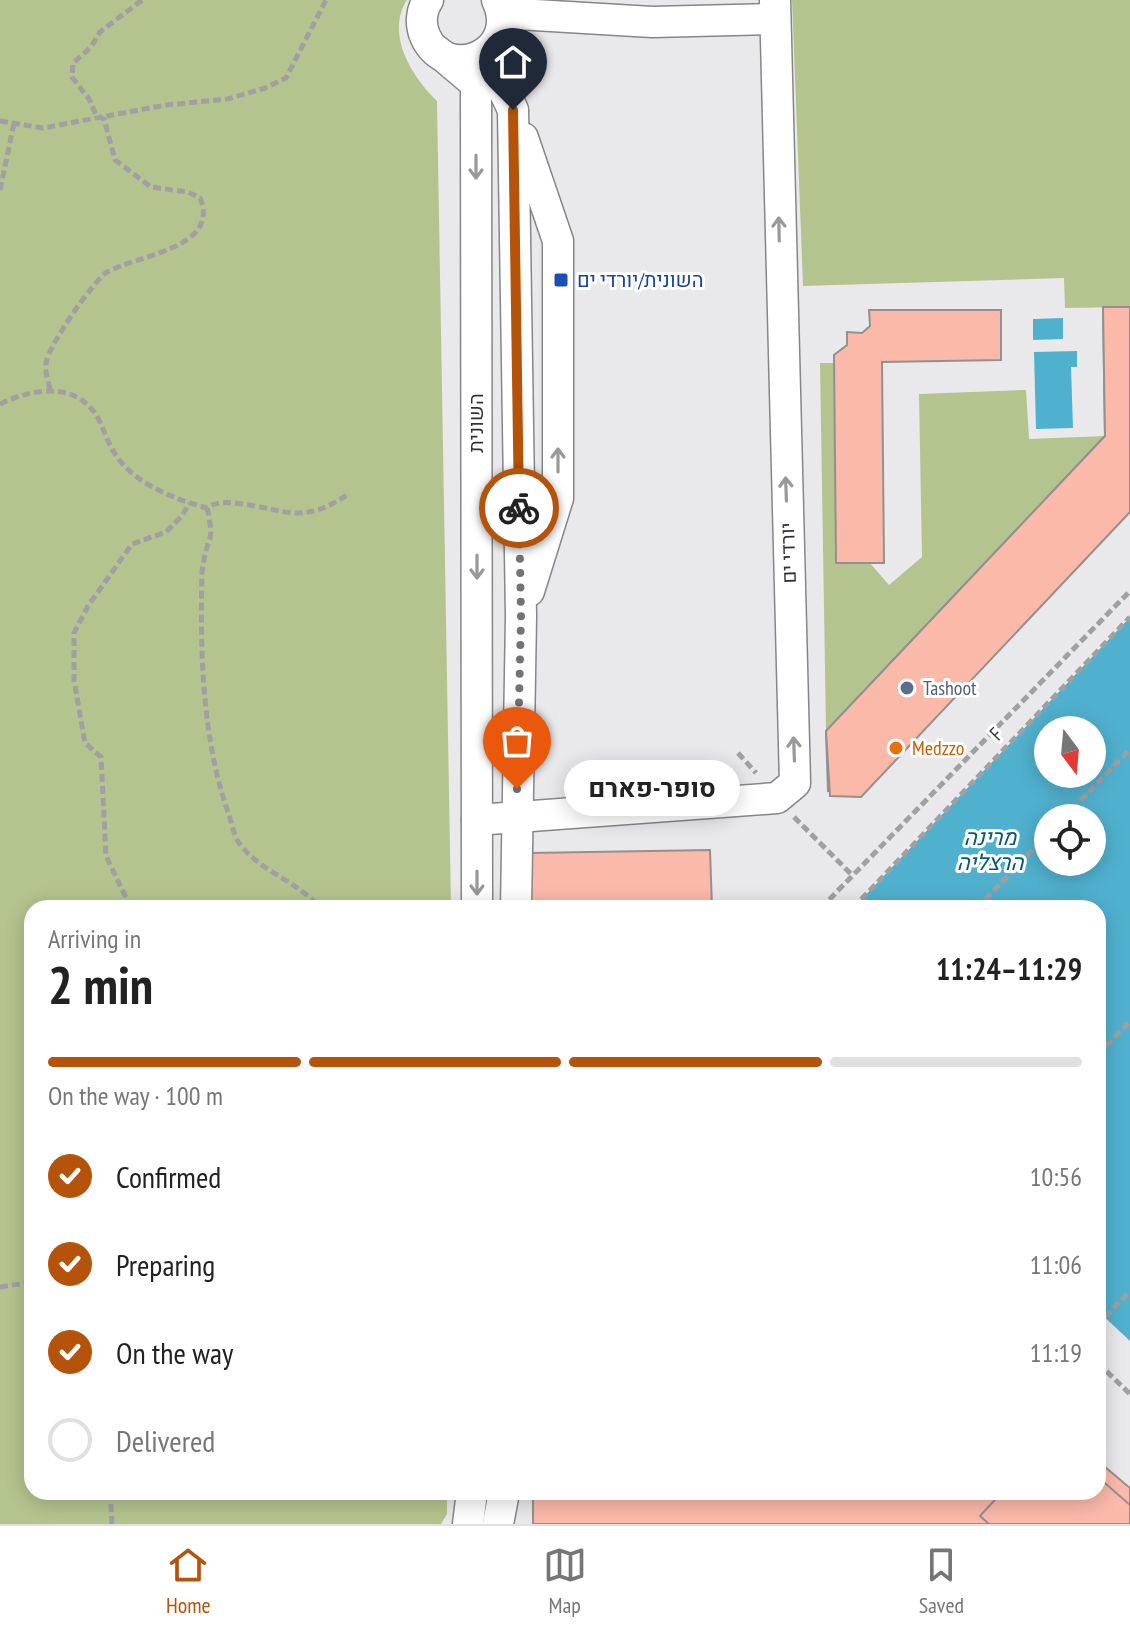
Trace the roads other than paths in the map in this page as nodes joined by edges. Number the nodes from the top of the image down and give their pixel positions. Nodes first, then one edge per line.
1 (428, 0) edge
2 (500, 6) edge
3 (775, 9) edge
4 (437, 51) junction
5 (486, 53) junction
6 (513, 110) junction
7 (521, 616) junction
8 (516, 818) junction
9 (477, 820) junction
10 (477, 900) edge
11 (516, 900) edge
12 (471, 1500) edge
13 (502, 1500) edge
14 (468, 1524) edge
15 (498, 1524) edge

1 - 4 street
2 - 3 street
2 - 5 street
8 -> 3 street, יורדי ים
4 - 5 street
4 -> 9 street, השונית
5 - 6 street, השונית
6 - 7 street, השונית
7 -> 6 street
7 - 8 street, השונית
8 - 9 street, יורדי ים
8 - 11 street, השונית
9 -> 10 street, השונית
12 - 14 street
13 - 15 street

